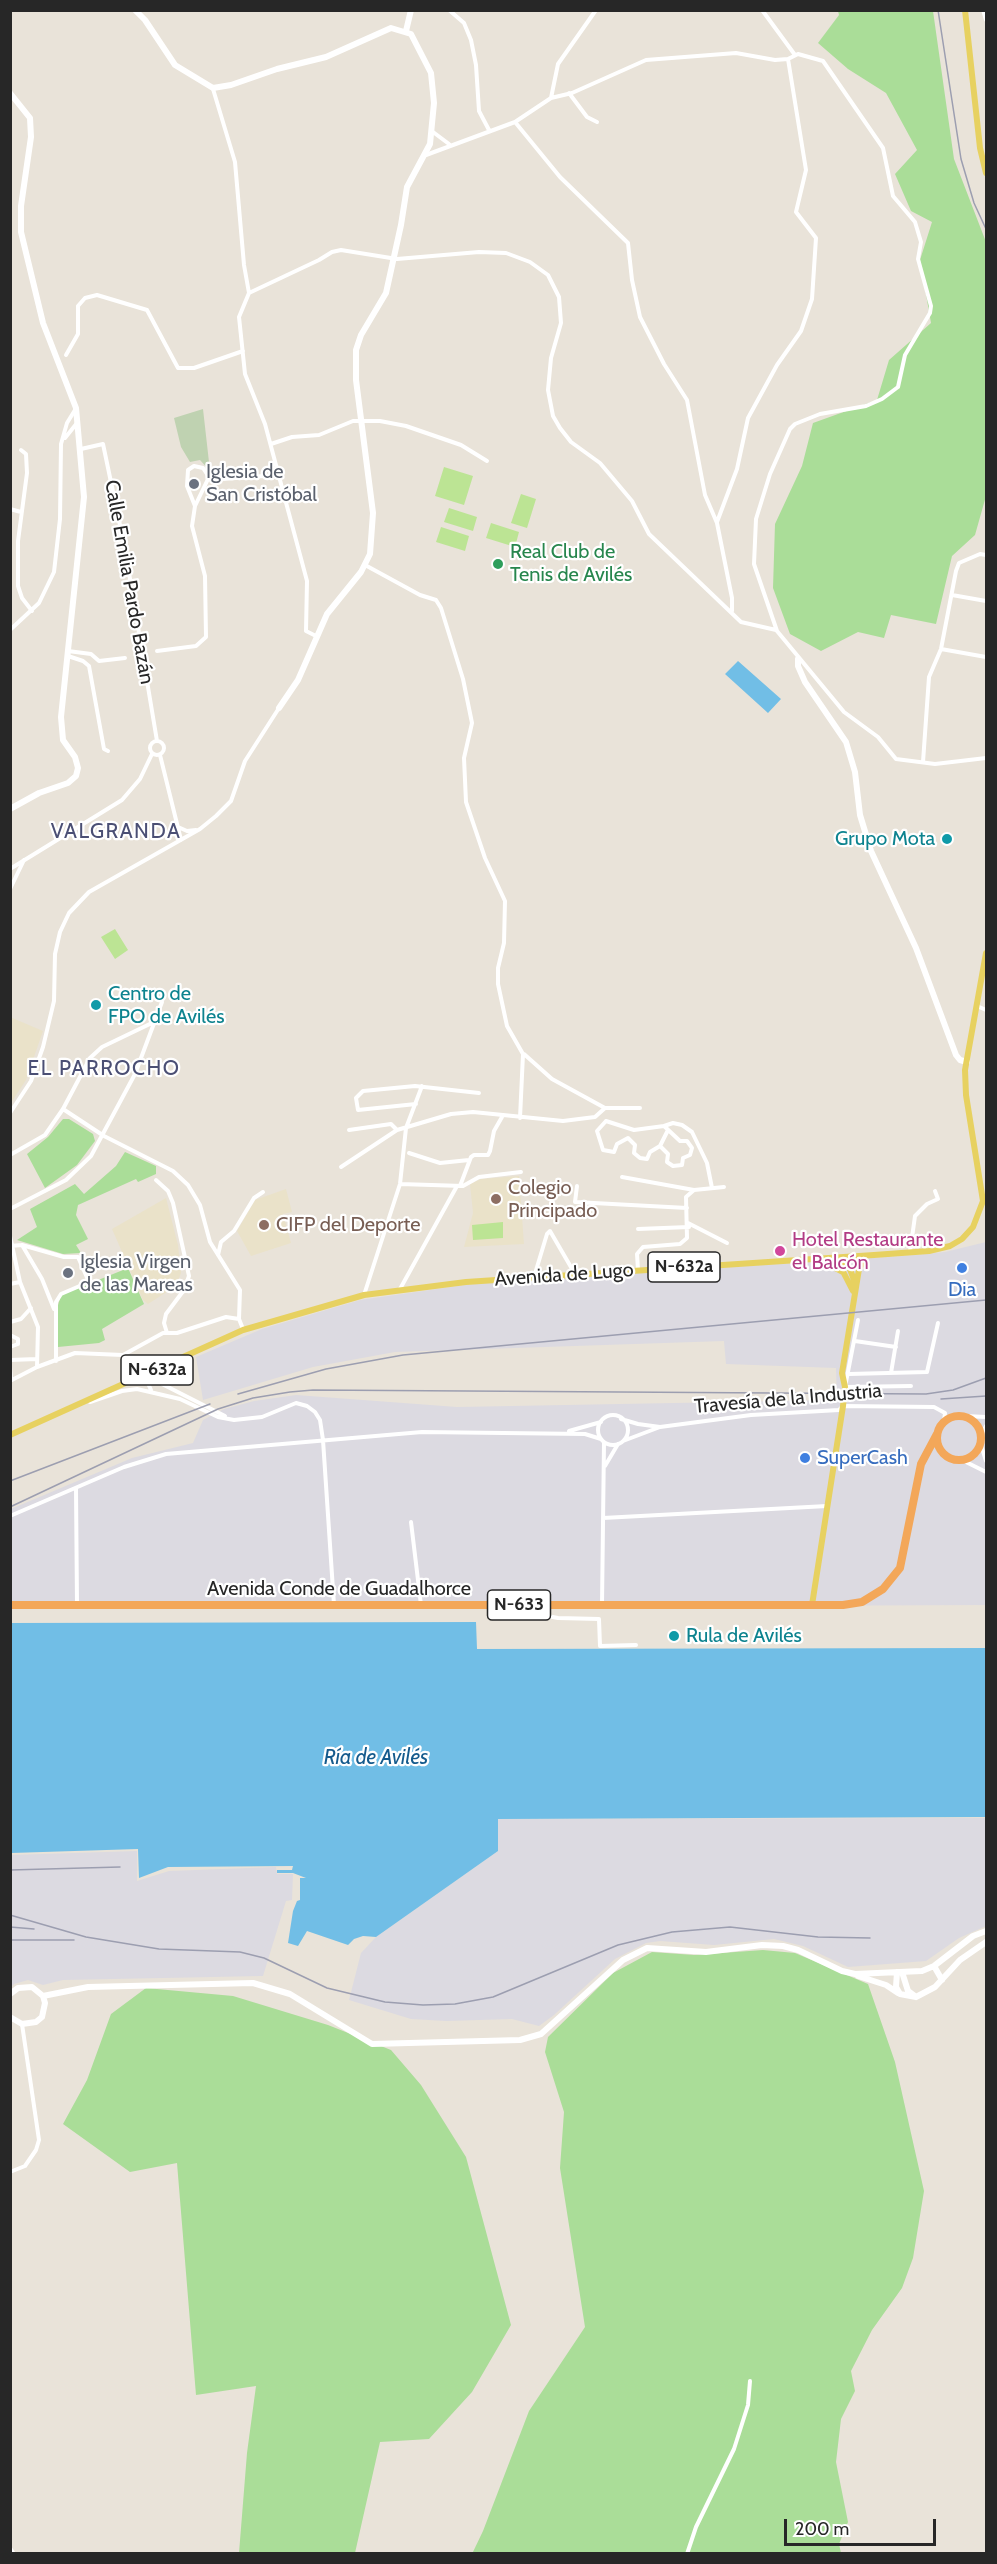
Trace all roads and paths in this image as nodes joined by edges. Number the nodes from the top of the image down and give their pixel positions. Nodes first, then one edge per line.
1 (135, 10) edge
2 (411, 10) edge
3 (449, 10) edge
4 (596, 10) edge
5 (762, 10) edge
6 (965, 10) edge
7 (983, 10) edge
8 (987, 20) edge
9 (406, 31) junction
10 (795, 55) junction
11 (788, 59) junction
12 (213, 88) junction
13 (10, 93) edge
14 (569, 93) junction
15 (551, 98) junction
16 (515, 122) junction
17 (597, 122) dead end
18 (489, 130) junction
19 (433, 132) junction
20 (449, 145) junction
21 (426, 155) junction
22 (987, 173) edge
23 (393, 257) junction
24 (249, 292) junction
25 (243, 351) junction
26 (66, 355) dead end
27 (76, 408) junction
28 (363, 421) junction
29 (78, 422) junction
30 (67, 428) junction
31 (80, 437) junction
32 (271, 444) junction
33 (81, 449) junction
34 (26, 459) dead end
35 (487, 461) dead end
36 (278, 475) junction
37 (209, 477) junction
38 (195, 506) junction
39 (10, 509) edge
40 (21, 512) junction
41 (717, 523) junction
42 (987, 555) edge
43 (365, 565) junction
44 (952, 595) junction
45 (987, 601) edge
46 (32, 611) junction
47 (732, 612) junction
48 (10, 630) edge
49 (777, 631) junction
50 (316, 636) junction
51 (941, 649) junction
52 (157, 651) dead end
53 (68, 653) junction
54 (987, 657) edge
55 (125, 658) dead end
56 (798, 659) junction
57 (279, 708) joint
58 (157, 741) junction
59 (108, 751) dead end
60 (152, 754) junction
61 (160, 755) junction
62 (987, 758) edge
63 (922, 762) junction
64 (10, 809) edge
65 (178, 827) junction
66 (200, 830) junction
67 (181, 840) junction
68 (25, 858) junction
69 (10, 869) edge
70 (12, 883) edge
71 (10, 889) edge
72 (987, 953) edge
73 (162, 1002) dead end
74 (977, 1006) junction
75 (987, 1010) edge
76 (155, 1022) junction
77 (523, 1054) junction
78 (966, 1062) junction
79 (422, 1086) junction
80 (479, 1093) dead end
81 (416, 1104) junction
82 (605, 1108) junction
83 (640, 1108) dead end
84 (63, 1109) junction
85 (10, 1113) edge
86 (502, 1117) junction
87 (520, 1118) junction
88 (664, 1126) junction
89 (406, 1128) junction
90 (631, 1128) junction
91 (349, 1130) dead end
92 (398, 1130) junction
93 (668, 1130) junction
94 (104, 1136) junction
95 (628, 1138) junction
96 (660, 1146) junction
97 (408, 1153) dead end
98 (10, 1155) edge
99 (469, 1160) junction
100 (341, 1167) dead end
101 (521, 1172) dead end
102 (622, 1177) dead end
103 (156, 1180) dead end
104 (400, 1184) junction
105 (458, 1186) junction
106 (578, 1186) dead end
107 (724, 1187) dead end
108 (712, 1188) junction
109 (694, 1190) junction
110 (935, 1191) dead end
111 (263, 1192) dead end
112 (687, 1208) junction
113 (10, 1209) edge
114 (688, 1225) junction
115 (638, 1229) dead end
116 (10, 1236) edge
117 (727, 1243) dead end
118 (12, 1245) edge
119 (22, 1245) junction
120 (910, 1252) junction
121 (218, 1255) junction
122 (866, 1256) junction
123 (838, 1258) junction
124 (817, 1259) junction
125 (638, 1270) junction
126 (846, 1274) junction
127 (575, 1275) junction
128 (534, 1277) junction
129 (20, 1282) junction
130 (10, 1284) edge
131 (856, 1286) junction
132 (400, 1289) junction
133 (364, 1294) junction
134 (854, 1294) junction
135 (32, 1307) junction
136 (55, 1312) junction
137 (239, 1319) junction
138 (858, 1320) dead end
139 (10, 1322) edge
140 (938, 1323) dead end
141 (243, 1330) junction
142 (898, 1331) dead end
143 (167, 1333) junction
144 (10, 1335) edge
145 (855, 1341) junction
146 (13, 1347) edge
147 (896, 1347) junction
148 (191, 1354) junction
149 (37, 1359) junction
150 (10, 1360) edge
151 (56, 1361) junction
152 (10, 1366) edge
153 (37, 1366) junction
154 (156, 1370) junction
155 (891, 1373) junction
156 (845, 1374) junction
157 (11, 1380) edge
158 (911, 1386) dead end
159 (845, 1387) junction
160 (152, 1391) junction
161 (194, 1403) junction
162 (843, 1406) junction
163 (70, 1409) junction
164 (965, 1416) junction
165 (987, 1417) edge
166 (621, 1419) junction
167 (944, 1421) junction
168 (601, 1422) junction
169 (660, 1427) junction
170 (562, 1433) junction
171 (937, 1434) junction
172 (982, 1434) edge
173 (10, 1435) edge
174 (322, 1440) junction
175 (602, 1441) junction
176 (621, 1442) junction
177 (946, 1455) junction
178 (924, 1457) junction
179 (962, 1460) junction
180 (987, 1461) edge
181 (605, 1467) junction
182 (987, 1472) edge
183 (76, 1490) junction
184 (828, 1506) junction
185 (10, 1516) edge
186 (603, 1518) junction
187 (411, 1522) dead end
188 (10, 1605) edge
189 (77, 1605) junction
190 (496, 1605) junction
191 (602, 1605) junction
192 (812, 1605) junction
193 (334, 1606) junction
194 (421, 1606) junction
195 (636, 1645) dead end
196 (987, 1931) edge
197 (987, 1942) edge
198 (934, 1966) junction
199 (899, 1972) junction
200 (855, 1974) junction
201 (942, 1980) junction
202 (10, 1994) edge
203 (900, 1994) junction
204 (43, 1996) junction
205 (916, 1997) junction
206 (15, 2022) edge
207 (10, 2172) edge
208 (750, 2381) dead end
209 (10, 2548) edge
210 (14, 2553) edge
211 (687, 2553) edge

1 - 12 street
2 - 9 street
3 - 18 street
4 - 15 street
5 - 10 street
6 - 22 main road
7 - 8 street
9 - 12 street
9 - 19 street
10 - 11 street
10 - 49 street
11 - 14 street
11 - 41 street
12 - 24 street
13 - 27 street
14 - 15 street
14 - 17 street
15 - 16 street
16 - 18 street
16 - 41 street
18 - 20 street
19 - 20 street
19 - 21 street
20 - 21 street
21 - 23 street
23 - 24 street
23 - 28 street
23 - 47 street
24 - 25 street
25 - 26 street
25 - 32 street
27 - 29 street
27 - 30 street
28 - 32 street
28 - 35 street
28 - 43 street
29 - 30 street
29 - 30 street
29 - 31 street
30 - 31 street
30 - 46 street
31 - 33 street
32 - 36 street
33 - 53 street
33 - 58 street, Calle Emilia Pardo Bazán
34 - 40 street
36 - 37 street
36 - 50 street
37 - 38 street
37 - 38 street
38 - 52 street
39 - 40 street
40 - 46 street
41 - 47 street
42 - 44 street
43 - 50 street
43 - 77 street
44 - 45 street
44 - 51 street
46 - 48 street
47 - 49 street
49 - 56 street
50 - 57 street
51 - 54 street
51 - 63 street
53 - 55 street
53 - 59 street
53 - 64 street
56 - 63 street
56 - 78 street
57 - 66 street
58 - 60 street
58 - 61 street
60 - 61 street
60 - 68 street
61 - 65 street
62 - 63 street
65 - 66 street
65 - 67 street
66 - 67 street
67 - 85 street
68 - 69 street
68 - 70 street
70 - 71 street
72 - 74 main road, Avenida de Lugo / N-632a
73 - 76 street
74 - 75 street
74 - 78 main road, Avenida de Lugo / N-632a
76 - 84 street
76 - 94 street
77 - 82 street
77 - 87 street
78 - 120 main road, Avenida de Lugo / N-632a
79 - 80 street
79 - 81 street
79 - 81 street
81 - 89 street
82 - 83 street
82 - 87 street
84 - 94 street
84 - 98 street
86 - 87 street
86 - 89 street
86 - 99 street
88 - 90 street
88 - 93 street
88 - 108 street
89 - 92 street
89 - 104 street
90 - 95 street
90 - 95 street
91 - 92 street
92 - 100 street
93 - 96 street
93 - 96 street
94 - 113 street
94 - 121 street
95 - 96 street
97 - 99 street
99 - 105 street
101 - 105 street
102 - 109 street
103 - 143 street
104 - 105 street
104 - 133 street
105 - 132 street
106 - 112 street
107 - 108 street
108 - 109 street
109 - 112 street
110 - 120 street
111 - 121 street
112 - 114 street
114 - 115 street
114 - 117 street
114 - 125 street
116 - 118 street
118 - 119 street
118 - 129 street
119 - 136 street
119 - 136 street
120 - 122 main road, Avenida de Lugo / N-632a
121 - 137 street
122 - 123 main road, Avenida de Lugo / N-632a
122 - 131 main road
123 - 124 main road, Avenida de Lugo / N-632a
123 - 126 main road
123 - 131 main road
124 - 125 main road, Avenida de Lugo / N-632a
124 - 126 main road
125 - 127 main road, Avenida de Lugo / N-632a
126 - 134 main road
127 - 128 main road, Avenida de Lugo / N-632a
127 - 128 street
128 - 132 main road, Avenida de Lugo / N-632a
129 - 130 street
129 - 135 street
131 - 134 main road
132 - 133 main road, Avenida de Lugo / N-632a
133 - 141 main road, Avenida de Lugo / N-632a
134 - 156 main road
135 - 139 street
135 - 149 street
136 - 151 street
137 - 141 street
137 - 143 street
138 - 145 street
140 - 155 street
141 - 148 main road, Avenida de Lugo / N-632a
142 - 147 street
143 - 151 street
144 - 146 street
145 - 147 street
145 - 156 street
147 - 155 street
148 - 154 main road, Avenida de Lugo / N-632a
148 - 161 street
149 - 150 street
149 - 153 street
151 - 153 street
152 - 157 street
153 - 157 street
154 - 160 street
154 - 163 main road, Avenida de Lugo / N-632a
155 - 156 street
156 - 159 main road
158 - 159 street
159 - 162 main road
160 - 161 street
160 - 163 street
161 - 174 street
162 - 167 street, Travesía de la Industria
162 - 169 street, Travesía de la Industria
162 - 184 main road
163 - 173 main road, N-632a
164 - 165 street
164 - 167 highway
164 - 172 highway
166 - 168 street, Travesía de la Industria
166 - 169 street, Travesía de la Industria
166 - 176 street
167 - 171 highway
168 - 170 street, Travesía de la Industria
168 - 175 street
169 - 176 street, Travesía de la Industria
170 - 174 street, Travesía de la Industria
170 - 175 street, Travesía de la Industria
171 - 177 highway
171 - 178 highway, Avenida Conde de Guadalhorce
172 - 179 highway
172 - 180 street
174 - 183 street, Travesía de la Industria
174 - 193 street
175 - 176 street, Travesía de la Industria
175 - 181 street
176 - 181 street
177 - 178 highway
177 - 179 highway
178 - 192 highway, Avenida Conde de Guadalhorce / N-633
179 - 182 street
181 - 186 street
183 - 185 street, Travesía de la Industria
183 - 189 street
184 - 186 street
184 - 192 main road
186 - 191 street
187 - 194 street
188 - 189 highway, Avenida Conde de Guadalhorce / N-633
189 - 193 highway, Avenida Conde de Guadalhorce / N-633
190 - 191 highway, Avenida Conde de Guadalhorce / N-633
190 - 194 highway, Avenida Conde de Guadalhorce / N-633
190 - 195 street
191 - 192 highway, Avenida Conde de Guadalhorce / N-633
193 - 194 highway, Avenida Conde de Guadalhorce / N-633
196 - 198 street
197 - 201 street
198 - 199 street
198 - 201 street
199 - 200 street
199 - 203 street
199 - 205 street
200 - 203 street
200 - 204 street
201 - 205 street
202 - 204 street
203 - 205 street
204 - 206 street
206 - 207 street
208 - 211 street
209 - 210 street

